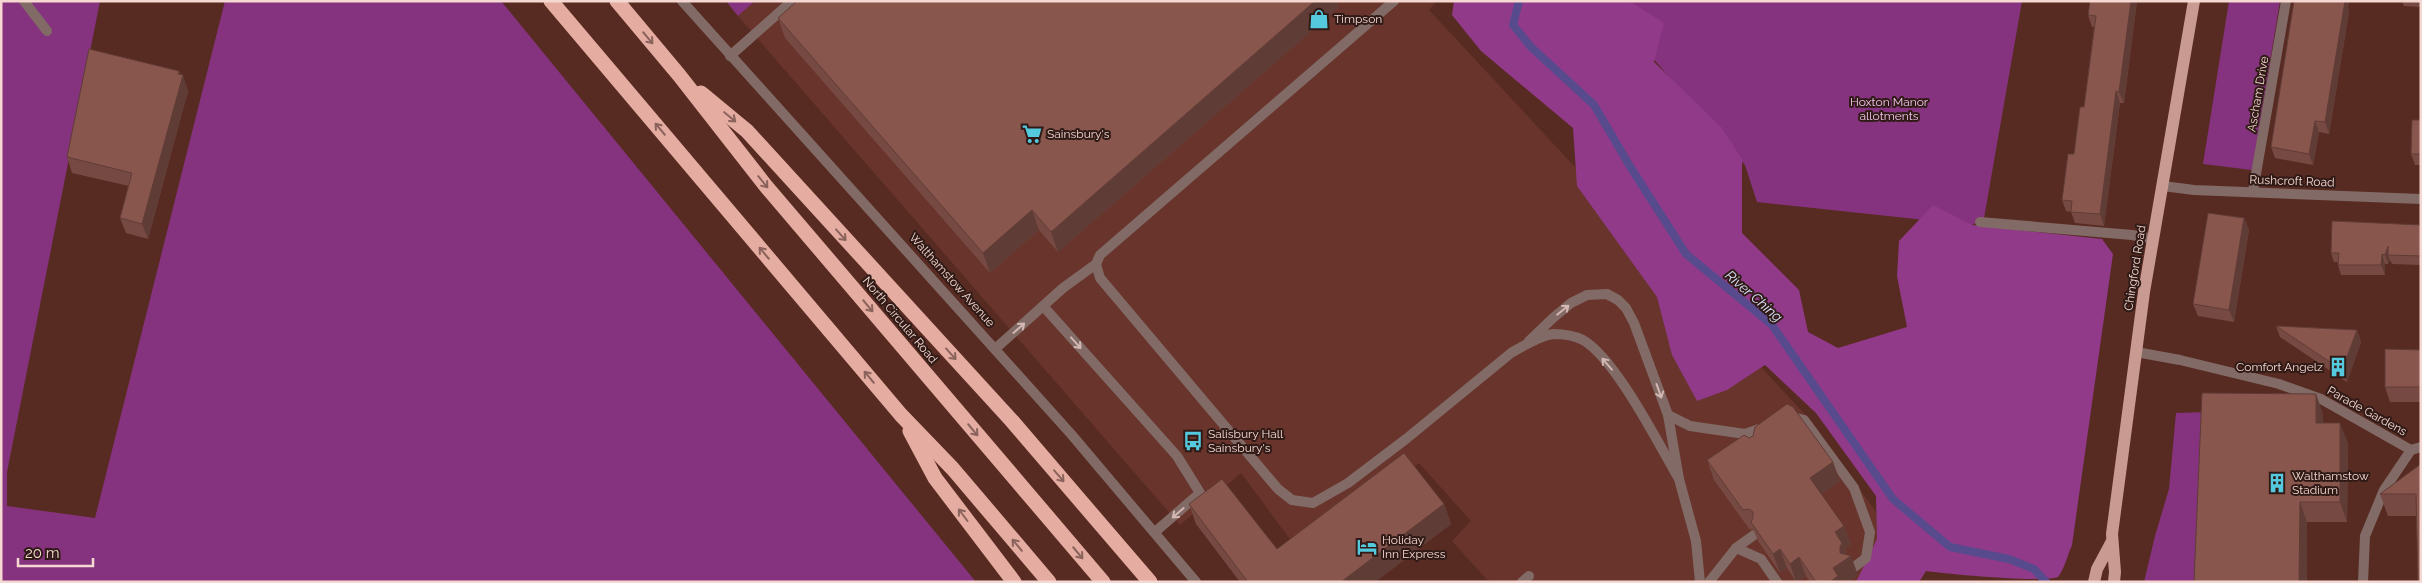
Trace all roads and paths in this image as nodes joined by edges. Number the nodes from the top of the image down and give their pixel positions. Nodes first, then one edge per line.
1 (24, 1) edge
2 (551, 1) edge
3 (617, 1) edge
4 (682, 1) edge
5 (792, 1) edge
6 (1394, 1) edge
7 (2194, 1) edge
8 (2286, 1) edge
9 (48, 31) dead end
10 (730, 56) junction
11 (679, 74) junction
12 (2163, 186) junction
13 (2253, 191) junction
14 (2421, 199) edge
15 (1980, 222) dead end
16 (2153, 240) junction
17 (1096, 264) junction
18 (1044, 307) junction
19 (1527, 344) junction
20 (995, 349) junction
21 (2136, 352) junction
22 (901, 415) junction
23 (1668, 415) junction
24 (1745, 434) junction
25 (2416, 448) edge
26 (1756, 450) edge
27 (1679, 479) junction
28 (1156, 532) junction
29 (1754, 535) edge
30 (2112, 540) junction
31 (1736, 548) junction
32 (1853, 568) dead end
33 (1014, 582) edge
34 (1049, 582) edge
35 (1103, 582) edge
36 (1150, 582) edge
37 (1196, 582) edge
38 (1700, 582) edge
39 (1709, 582) edge
40 (1777, 582) edge
41 (2094, 582) edge
42 (2114, 582) edge
43 (2363, 582) edge

1 - 9 street
22 -> 2 highway
3 -> 11 highway
4 - 10 street, Walthamstow Avenue
5 - 10 street
6 - 17 street
7 - 12 main road, Chingford Road
8 - 13 street, Ascham Drive
10 - 20 street, Walthamstow Avenue
11 -> 35 highway, North Circular Road
11 -> 36 highway
12 - 13 street, Rushcroft Road
12 - 16 main road, Chingford Road
13 - 14 street, Rushcroft Road
15 - 16 street
16 - 21 main road, Chingford Road
17 - 18 street
17 - 19 street
20 -> 18 street
18 -> 28 street
19 -> 23 street
27 -> 19 street
20 - 28 street, Walthamstow Avenue
21 - 25 street, Parade Gardens
21 - 30 main road, Chingford Road
33 -> 22 highway
34 -> 22 highway
23 - 24 street
23 - 27 street
24 - 26 street
24 - 32 street
25 - 43 street, Parade Gardens
27 - 38 street
28 - 37 street, Walthamstow Avenue
29 - 31 street
30 - 41 main road, Chingford Road
30 - 42 main road, Chingford Road
31 - 39 street
31 - 40 street

